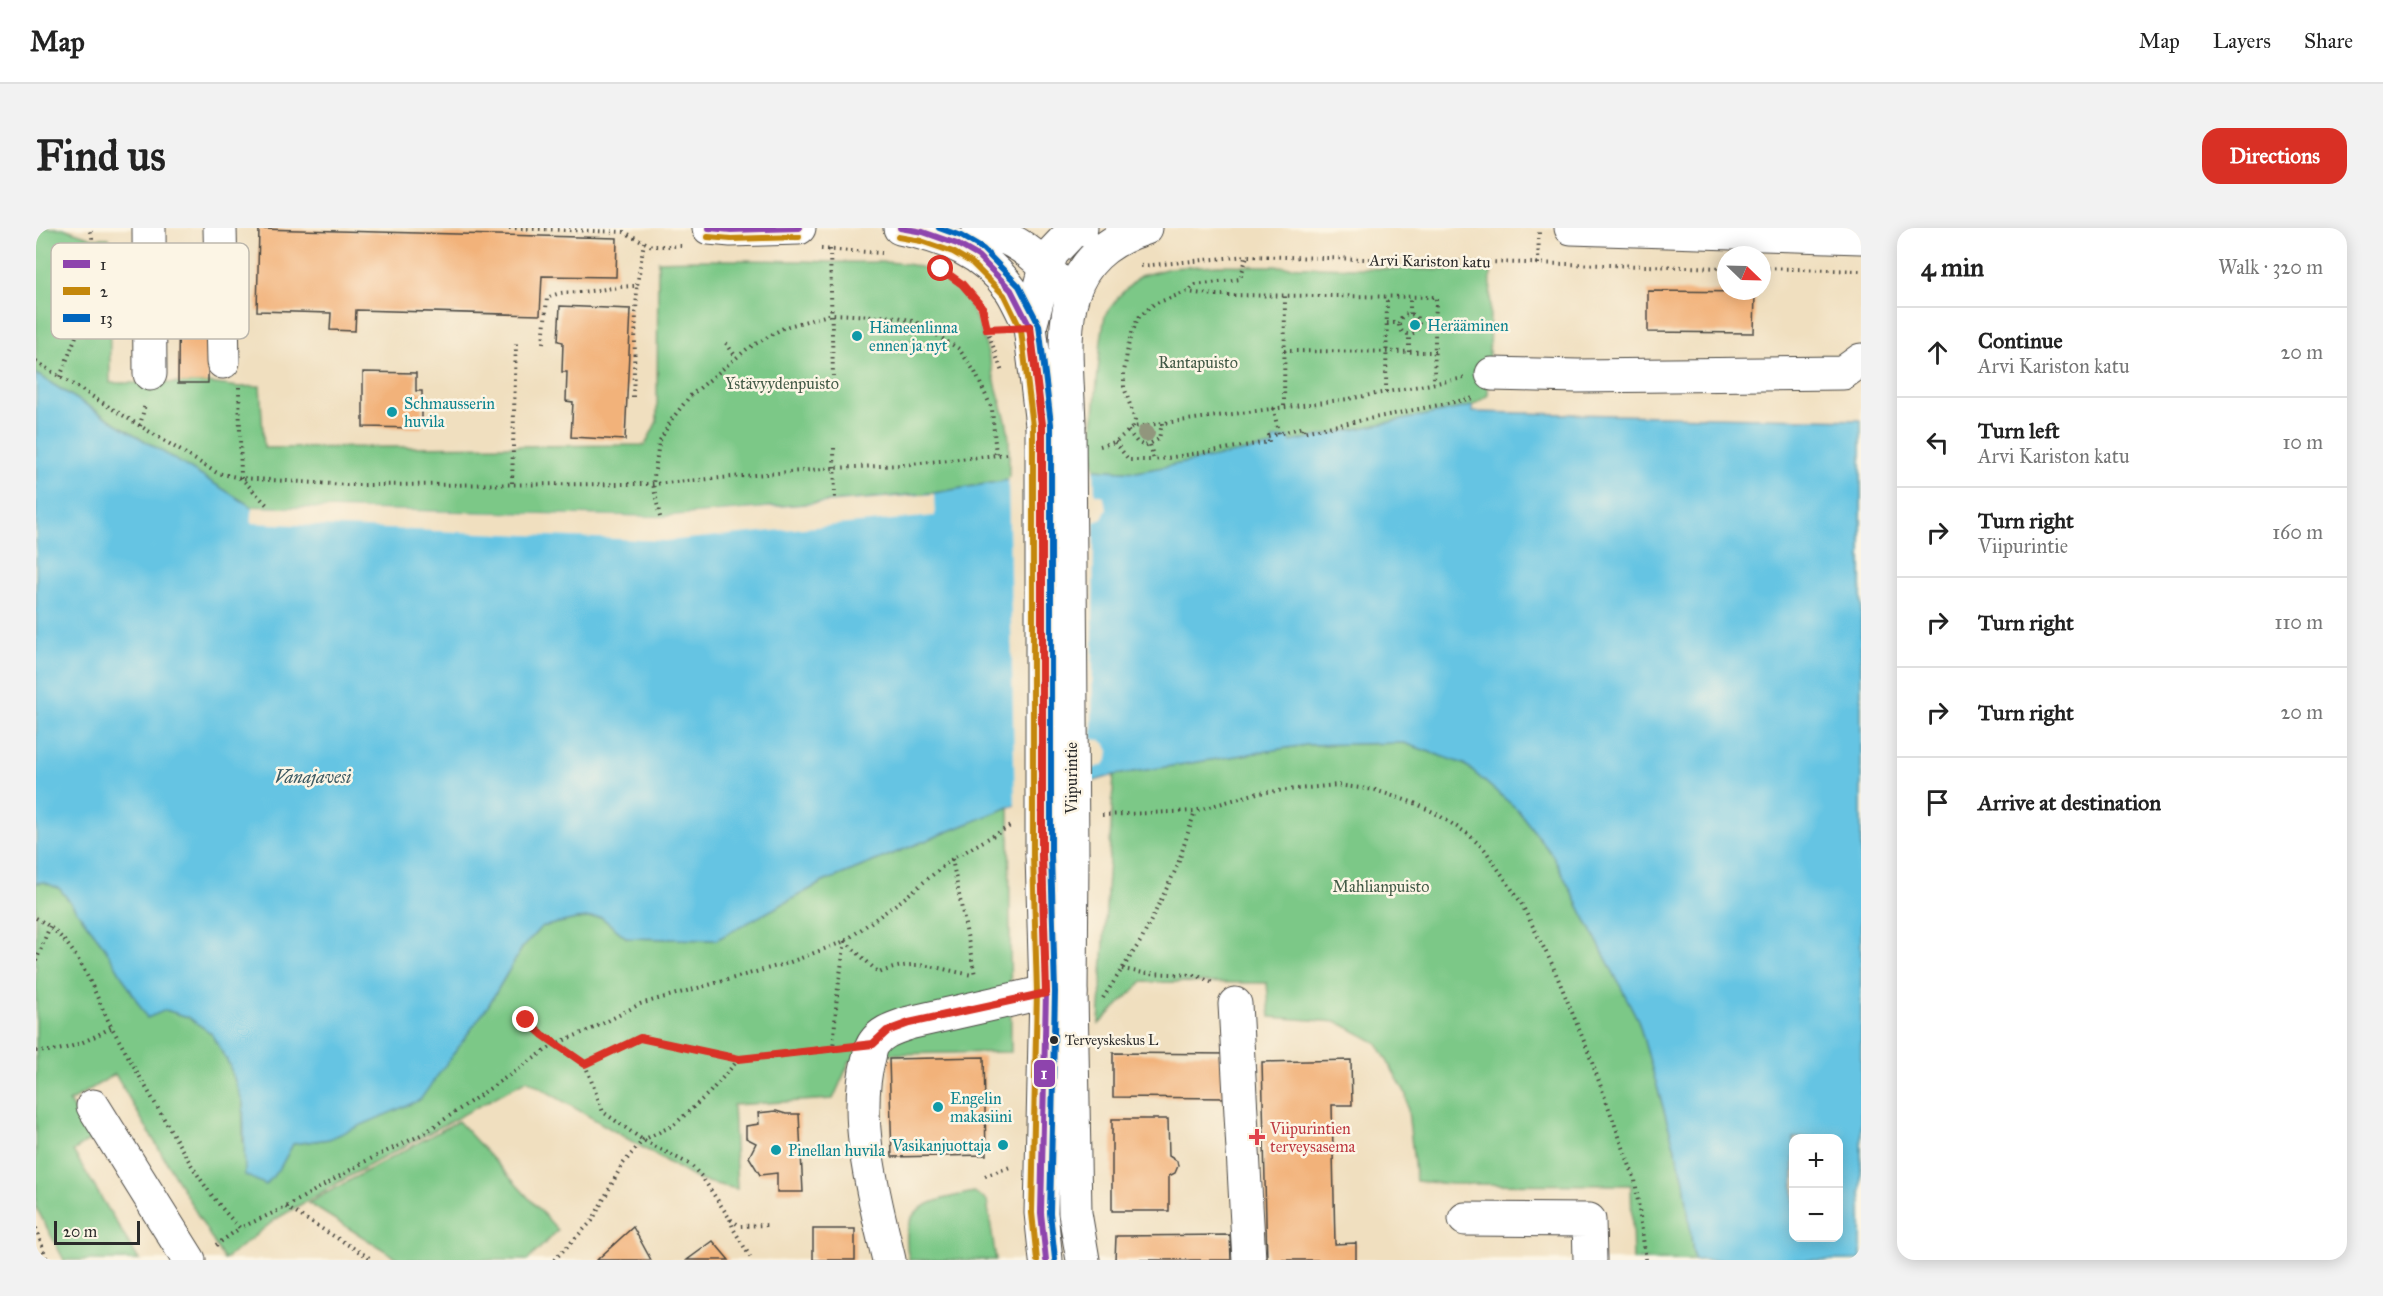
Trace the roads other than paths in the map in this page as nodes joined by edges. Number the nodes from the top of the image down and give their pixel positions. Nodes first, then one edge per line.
1 (149, 228) edge
2 (220, 228) edge
3 (980, 228) edge
4 (1146, 228) edge
5 (1571, 228) edge
6 (1081, 235) edge
7 (697, 237) edge
8 (1861, 237) edge
9 (808, 238) edge
10 (1013, 240) junction
11 (892, 241) edge
12 (149, 243) edge
13 (221, 243) edge
14 (988, 265) junction
15 (1046, 266) junction
16 (1070, 297) junction
17 (1030, 327) junction
18 (150, 339) edge
19 (228, 339) edge
20 (1861, 360) edge
21 (150, 374) dead end
22 (231, 374) road end
23 (1484, 386) road end
24 (1055, 425) junction
25 (1073, 996) junction
26 (1235, 1004) road end
27 (93, 1106) dead end
28 (1465, 1220) dead end
29 (189, 1260) edge
30 (889, 1260) edge
31 (1046, 1260) edge
32 (1083, 1260) edge
33 (1249, 1260) edge
34 (1590, 1260) edge

1 - 12 main road
2 - 13 main road
3 - 10 main road
4 - 6 main road
5 - 8 main road
6 - 10 main road
6 - 15 main road
6 - 16 main road
7 - 9 main road
10 - 15 main road
11 - 14 main road
14 - 15 main road
14 - 17 main road
15 - 16 main road
15 - 17 main road, Viipurintie
16 - 24 main road, Viipurintie
17 - 24 main road, Viipurintie
18 - 21 main road
19 - 22 main road
20 - 23 main road
24 - 25 main road, Viipurintie, bridge
25 - 30 main road
25 - 31 main road, Viipurintie
25 - 32 main road, Viipurintie
26 - 33 main road
27 - 29 main road
28 - 34 main road

